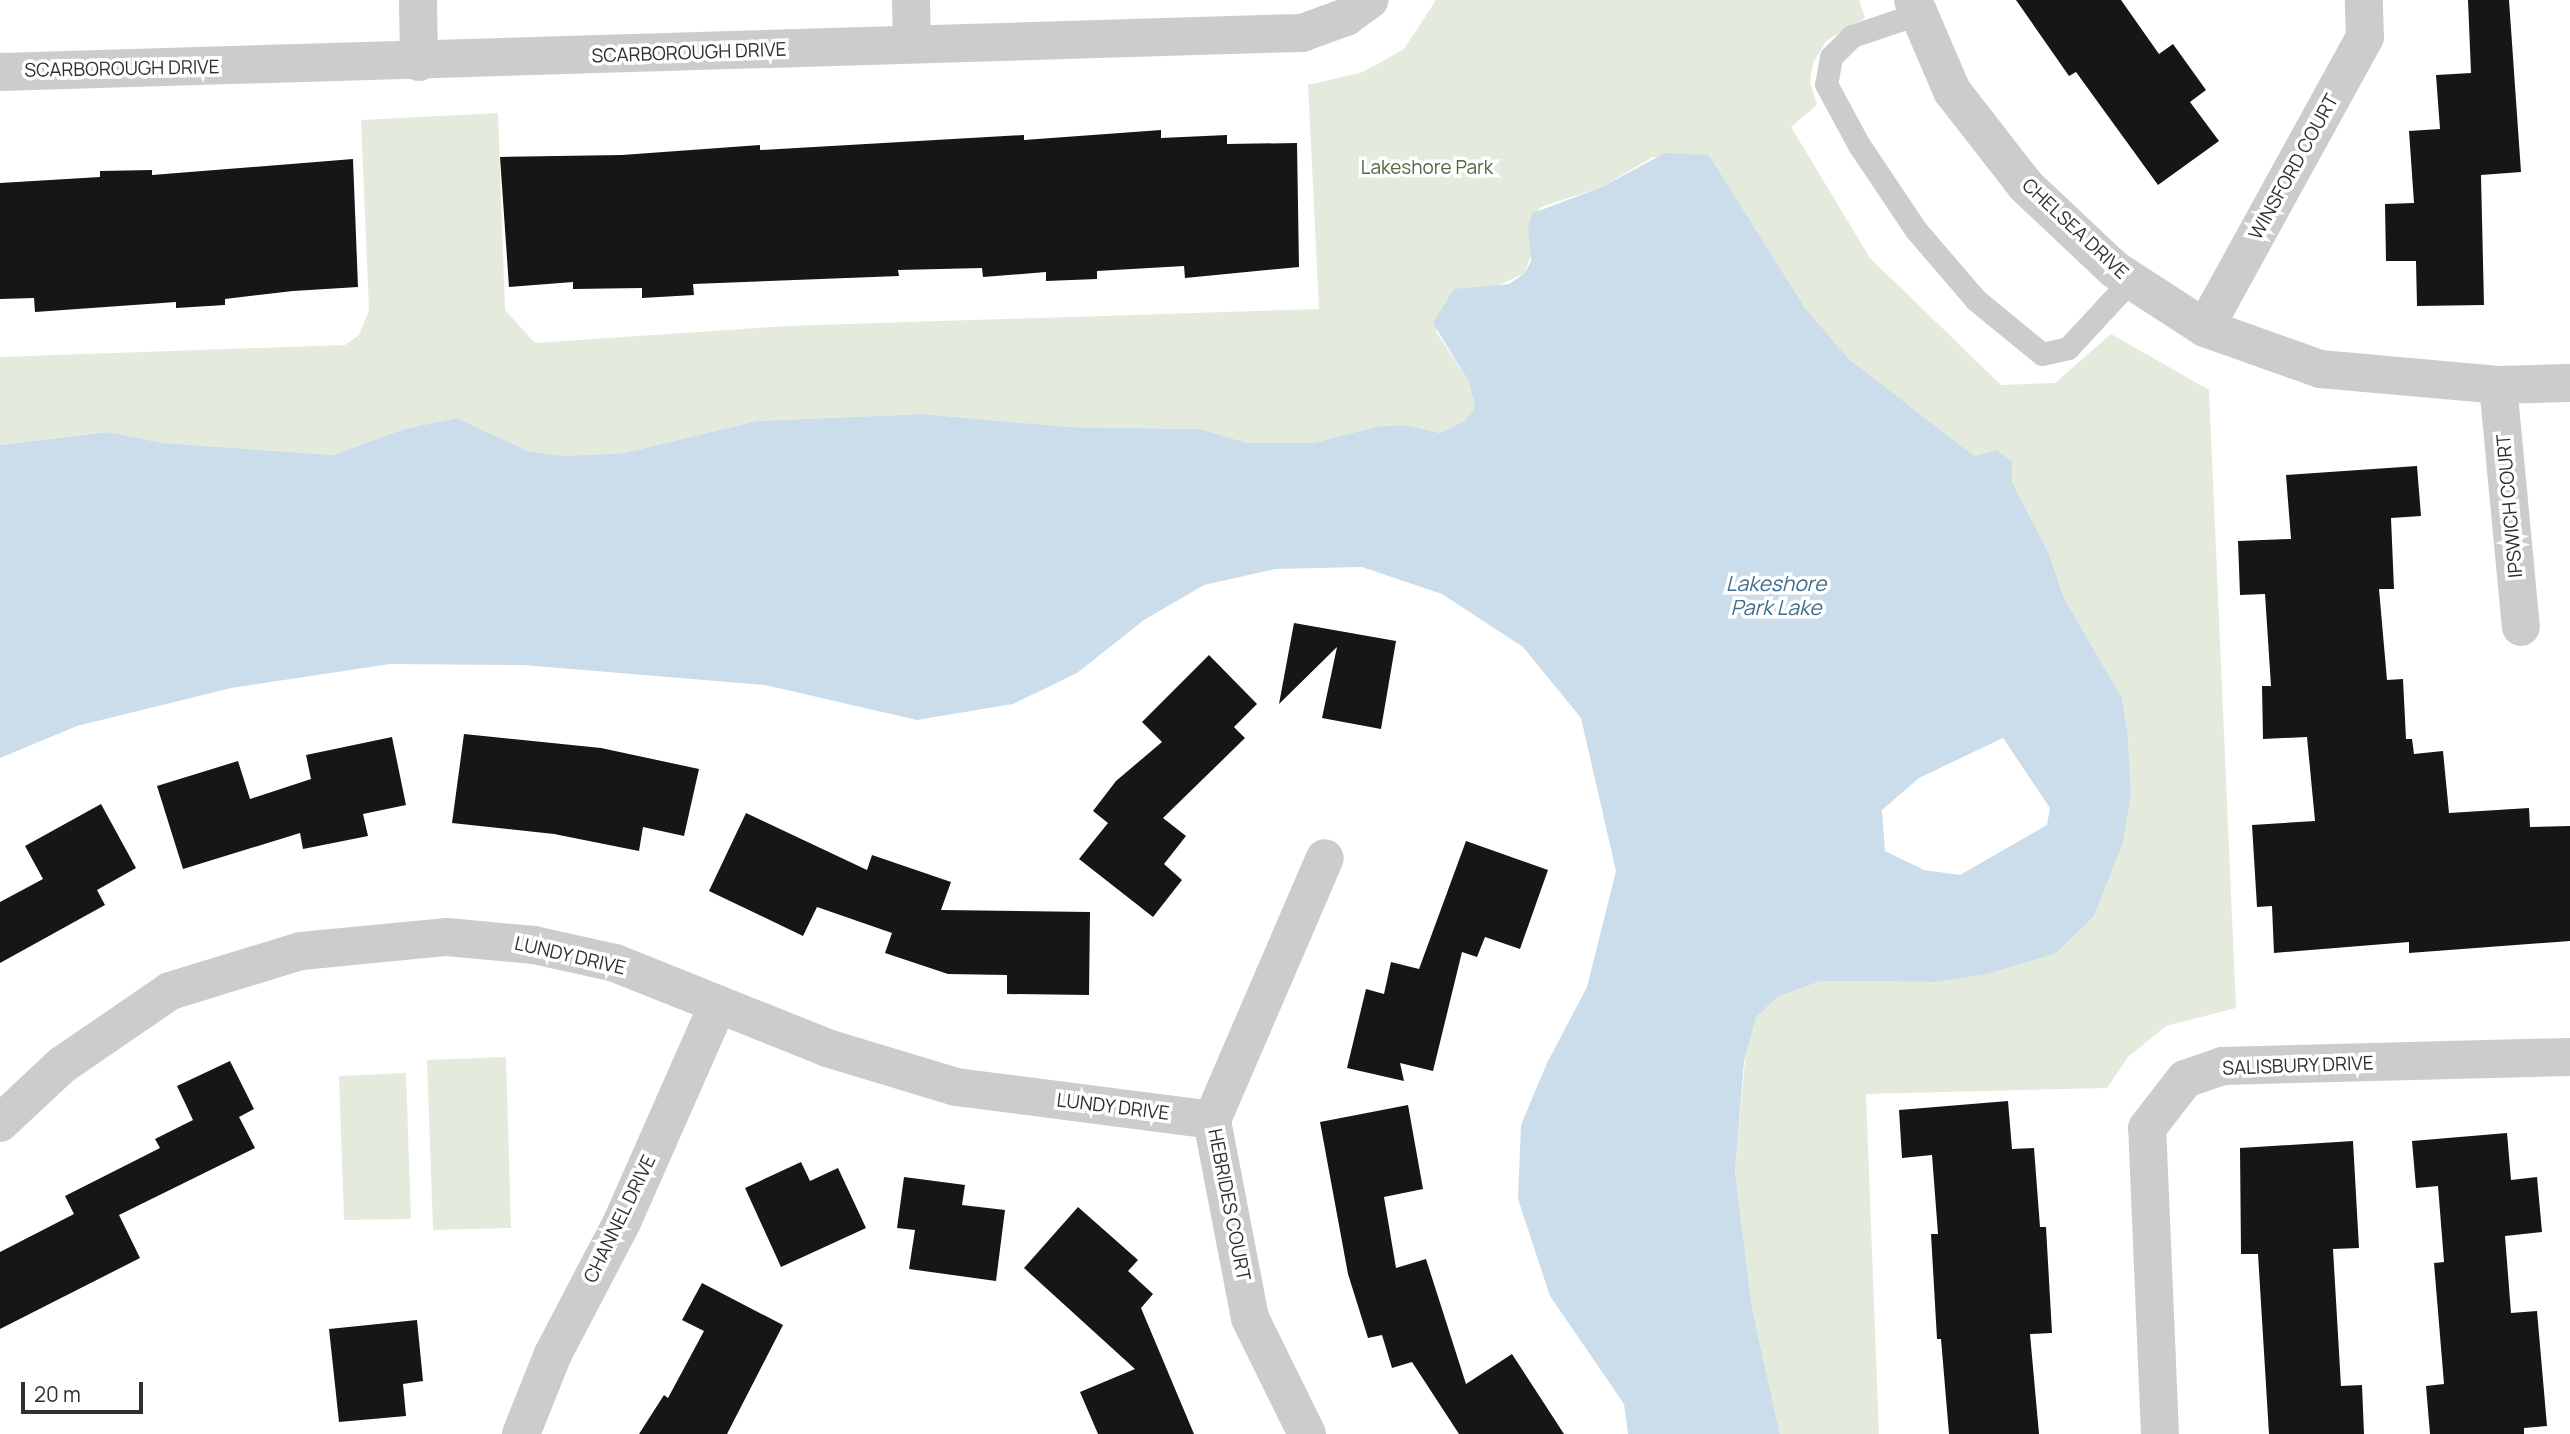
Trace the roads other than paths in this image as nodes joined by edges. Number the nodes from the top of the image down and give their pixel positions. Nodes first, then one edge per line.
1 (418, 0) edge
2 (911, 0) edge
3 (1369, 0) edge
4 (2364, 0) edge
5 (1915, 7) edge
6 (912, 43) junction
7 (419, 62) junction
8 (0, 72) edge
9 (2130, 280) junction
10 (2205, 328) junction
11 (2570, 383) edge
12 (2498, 385) junction
13 (2521, 628) dead end
14 (1325, 858) dead end
15 (718, 1004) junction
16 (2570, 1057) edge
17 (1212, 1120) junction
18 (0, 1123) edge
19 (521, 1434) edge
20 (1307, 1434) edge
21 (2160, 1434) edge

1 - 7 street
2 - 6 street
3 - 6 street, SCARBOROUGH DRIVE
4 - 10 street, WINSFORD COURT
5 - 9 street, CHELSEA DRIVE
5 - 9 lane
6 - 7 street, SCARBOROUGH DRIVE
7 - 8 street, SCARBOROUGH DRIVE
9 - 10 street, CHELSEA DRIVE
10 - 12 street, CHELSEA DRIVE
11 - 12 street, CHELSEA DRIVE
12 - 13 street, IPSWICH COURT
14 - 17 street, HEBRIDES COURT
15 - 17 street, LUNDY DRIVE
15 - 18 street, LUNDY DRIVE
15 - 19 street, CHANNEL DRIVE
16 - 21 street, SALISBURY DRIVE
17 - 20 street, HEBRIDES COURT

